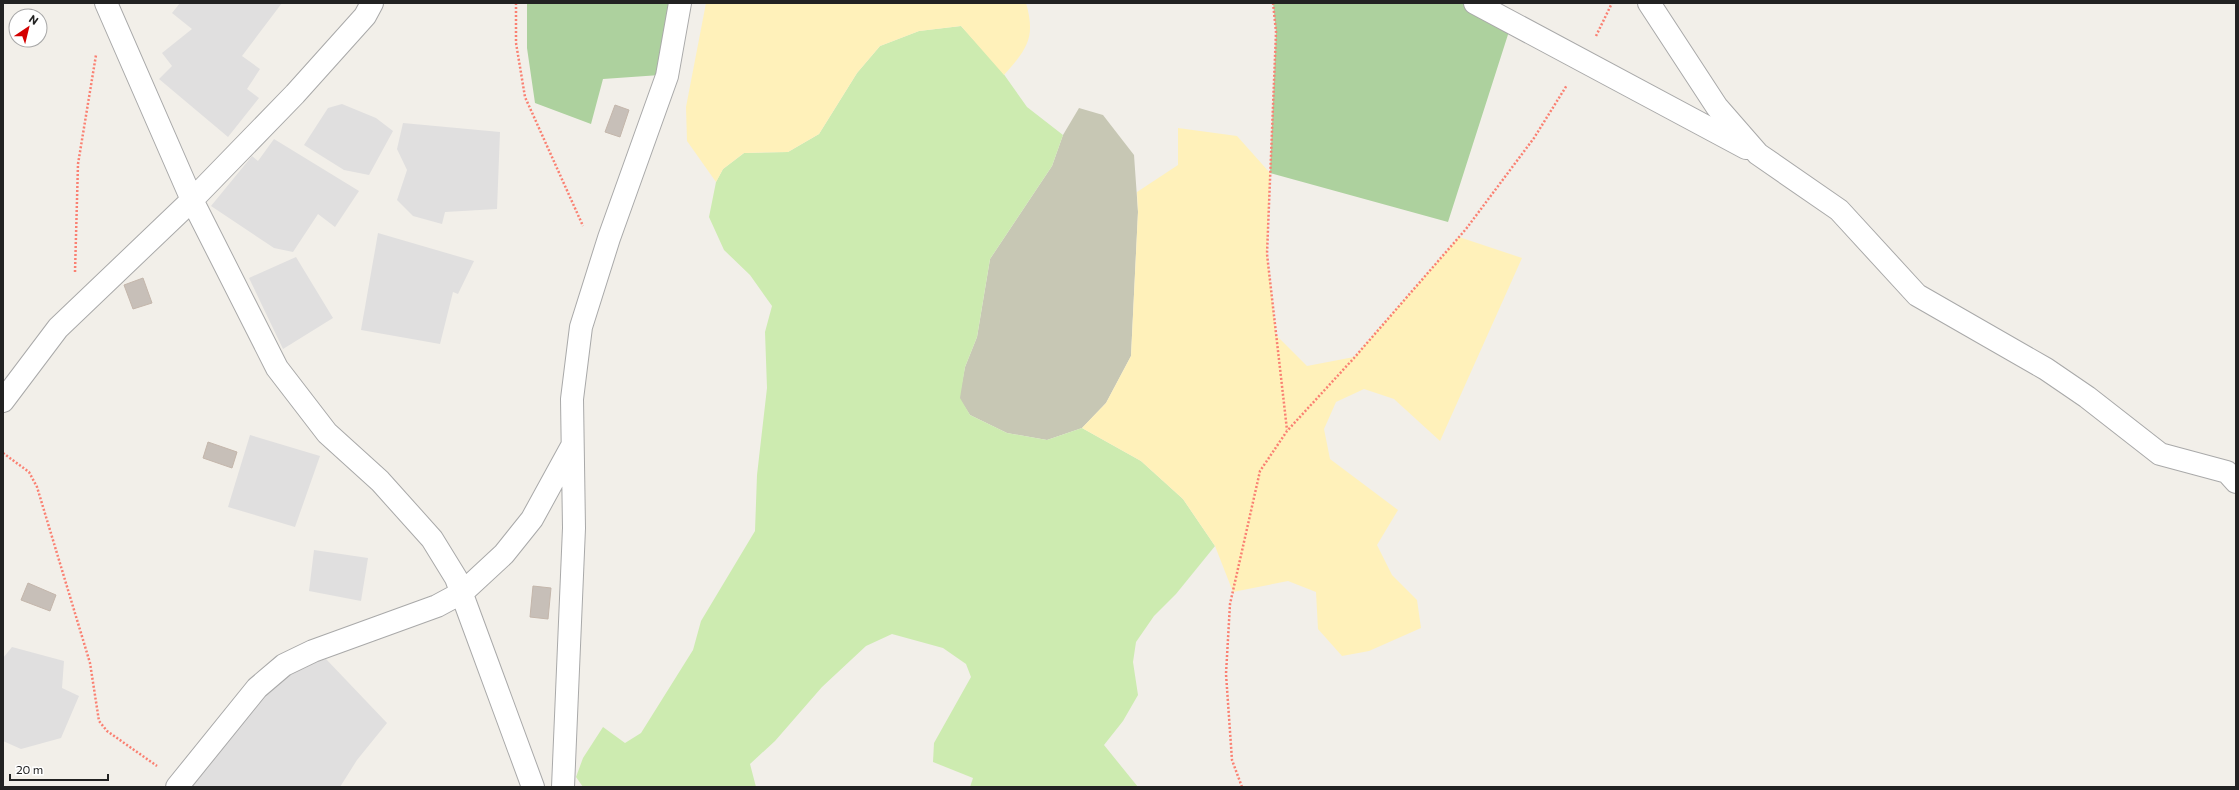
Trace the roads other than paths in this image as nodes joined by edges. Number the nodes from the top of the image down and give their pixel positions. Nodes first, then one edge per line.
1 (106, 3) edge
2 (372, 3) edge
3 (680, 3) edge
4 (1475, 3) edge
5 (1649, 3) edge
6 (1758, 154) junction
7 (192, 200) junction
8 (3, 401) edge
9 (573, 446) junction
10 (2236, 482) edge
11 (463, 592) junction
12 (178, 785) edge
13 (533, 787) edge
14 (562, 787) edge

1 - 7 street
2 - 7 street
3 - 9 street
4 - 6 street
5 - 6 street
6 - 10 street
7 - 8 street
7 - 11 street
9 - 11 street
9 - 14 street
11 - 12 street
11 - 13 street

